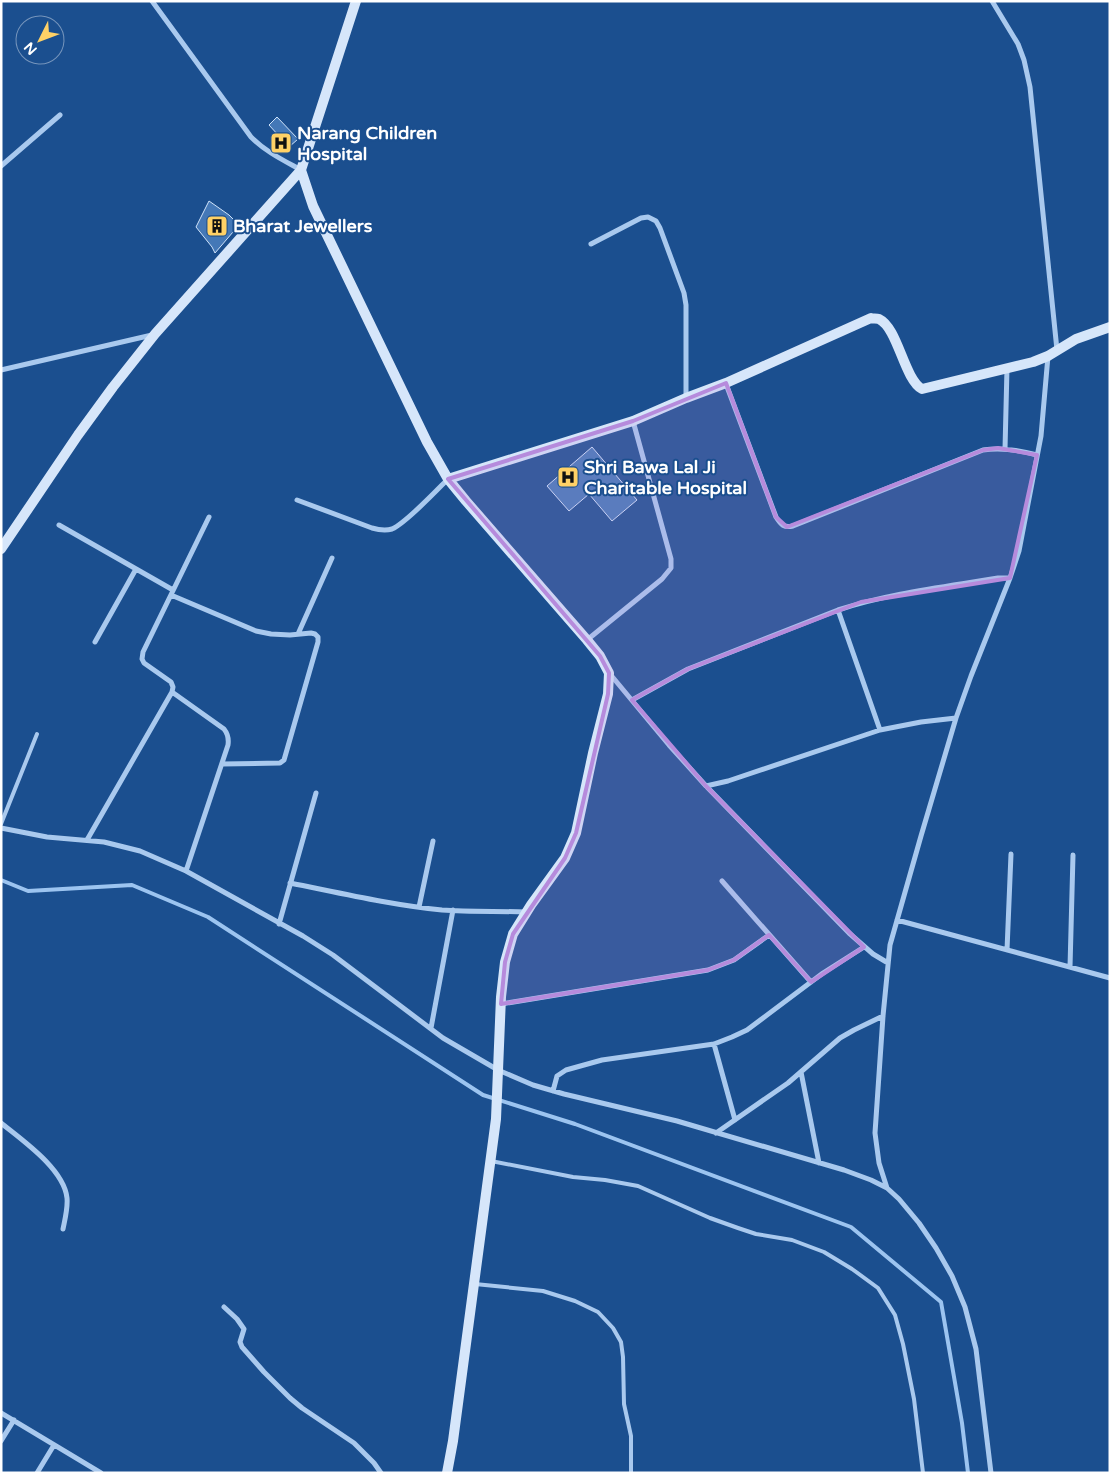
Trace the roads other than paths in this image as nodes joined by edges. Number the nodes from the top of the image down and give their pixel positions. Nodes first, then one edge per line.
1 (152, 1) edge
2 (356, 1) edge
3 (992, 1) edge
4 (60, 115) dead end
5 (1, 166) edge
6 (301, 170) junction
7 (591, 244) dead end
8 (1110, 327) edge
9 (155, 334) junction
10 (1053, 353) junction
11 (1007, 368) junction
12 (1, 370) edge
13 (726, 383) junction
14 (686, 398) junction
15 (633, 421) junction
16 (1005, 449) junction
17 (1037, 455) junction
18 (448, 479) junction
19 (298, 500) dead end
20 (209, 517) dead end
21 (59, 525) dead end
22 (1, 549) edge
23 (332, 558) dead end
24 (136, 569) junction
25 (1010, 578) junction
26 (172, 593) junction
27 (838, 610) junction
28 (298, 634) junction
29 (587, 640) junction
30 (95, 642) dead end
31 (609, 673) junction
32 (172, 692) junction
33 (632, 700) junction
34 (956, 718) junction
35 (880, 730) junction
36 (37, 734) dead end
37 (222, 764) junction
38 (706, 786) junction
39 (316, 793) dead end
40 (1, 824) edge
41 (1, 828) edge
42 (87, 840) junction
43 (434, 841) dead end
44 (1011, 854) dead end
45 (1073, 855) dead end
46 (186, 871) junction
47 (722, 881) dead end
48 (290, 883) junction
49 (419, 907) junction
50 (453, 910) junction
51 (527, 912) junction
52 (897, 920) junction
53 (279, 924) junction
54 (769, 935) junction
55 (864, 946) junction
56 (1008, 950) junction
57 (888, 963) junction
58 (1070, 967) junction
59 (1110, 978) edge
60 (811, 982) junction
61 (501, 1004) junction
62 (883, 1016) junction
63 (431, 1028) junction
64 (714, 1044) junction
65 (498, 1070) junction
66 (801, 1072) junction
67 (553, 1091) junction
68 (735, 1120) junction
69 (1, 1123) edge
70 (716, 1133) junction
71 (490, 1160) junction
72 (819, 1163) junction
73 (887, 1188) junction
74 (63, 1229) dead end
75 (473, 1284) junction
76 (224, 1307) dead end
77 (1, 1413) edge
78 (14, 1420) junction
79 (1, 1441) edge
80 (54, 1444) junction
81 (37, 1473) edge
82 (101, 1473) edge
83 (381, 1473) edge
84 (447, 1473) edge
85 (631, 1473) edge
86 (923, 1473) edge
87 (991, 1473) edge

1 - 6 street
2 - 6 street
3 - 10 street
4 - 5 street
6 - 9 street
6 - 18 street
7 - 14 street
8 - 10 street
9 - 12 street
9 - 22 street
10 - 11 street
10 - 17 street
11 - 13 street
11 - 16 street
13 - 14 street
13 - 16 street
14 - 15 street
15 - 18 street
15 - 29 street
16 - 17 street
17 - 25 street
18 - 19 street
18 - 29 street
20 - 26 street
21 - 24 street
23 - 28 street
24 - 26 street
24 - 30 street
25 - 27 street
25 - 34 street
26 - 28 street
26 - 32 street
27 - 33 street
27 - 35 street
28 - 37 street
29 - 31 street
31 - 33 street
31 - 51 street
32 - 37 street
32 - 42 street
33 - 38 street
34 - 35 street
34 - 52 street
35 - 38 street
36 - 40 lane
37 - 46 street
38 - 55 street
39 - 48 street
41 - 42 street
42 - 46 street
43 - 49 street
44 - 56 street
45 - 58 street
46 - 53 street
47 - 54 street
48 - 49 street
48 - 53 street
49 - 50 street
50 - 51 street
50 - 63 street
51 - 61 street
52 - 56 street
52 - 57 street
53 - 63 street
54 - 60 street
54 - 61 street
55 - 57 street
55 - 60 street
56 - 58 street
57 - 62 street
58 - 59 street
60 - 64 street
61 - 65 street
62 - 66 street
62 - 73 street
63 - 65 street
64 - 67 street
64 - 68 street
65 - 67 street
65 - 71 street
66 - 68 street
66 - 72 street
67 - 70 street
68 - 70 street
69 - 74 street
70 - 72 street
71 - 75 street
71 - 86 lane
72 - 73 street
73 - 87 street
75 - 84 street
75 - 85 lane
76 - 83 street
77 - 78 street
78 - 79 street
78 - 80 street
80 - 81 street
80 - 82 street

